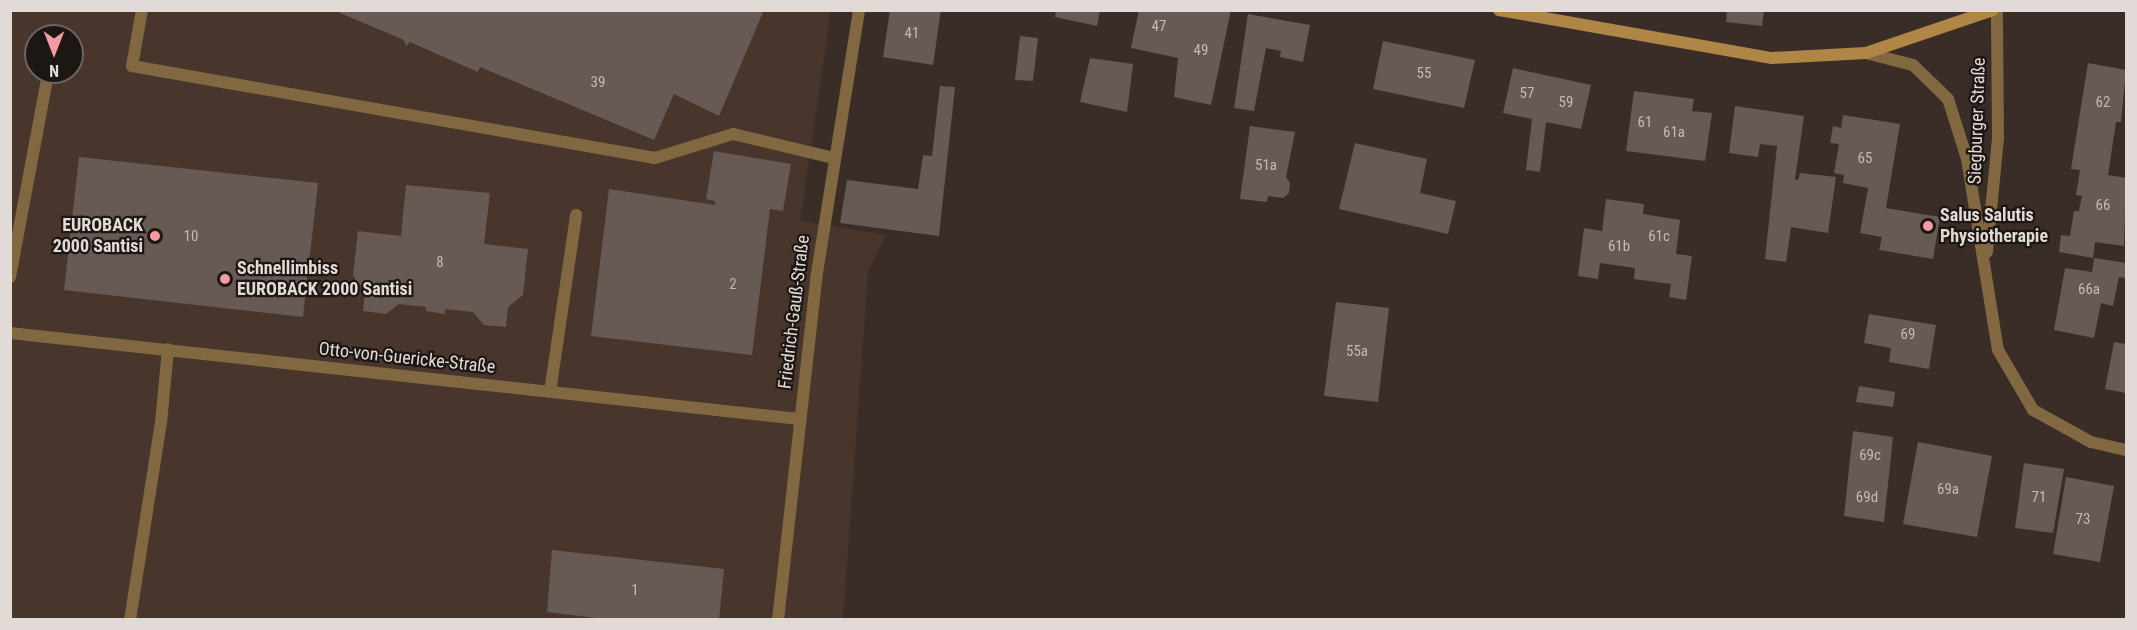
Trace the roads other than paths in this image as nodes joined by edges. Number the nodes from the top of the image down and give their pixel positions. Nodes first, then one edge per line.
1 (142, 10) edge
2 (859, 10) edge
3 (1499, 10) edge
4 (1995, 10) edge
5 (1866, 53) junction
6 (46, 84) edge
7 (834, 158) junction
8 (576, 215) dead end
9 (1986, 268) junction
10 (10, 277) edge
11 (10, 333) edge
12 (168, 349) junction
13 (550, 392) junction
14 (799, 419) junction
15 (2127, 450) edge
16 (130, 620) edge
17 (778, 620) edge

1 - 7 street
2 - 7 street, Friedrich-Gauß-Straße
3 - 5 street, Siegburger Straße
4 - 5 street, Siegburger Straße
4 - 9 street, Siegburger Straße
5 - 9 street, Siegburger Straße
6 - 10 street
7 - 14 street, Friedrich-Gauß-Straße
8 - 13 street
9 - 15 street, Siegburger Straße
11 - 12 street, Otto-von-Guericke-Straße
12 - 13 street, Otto-von-Guericke-Straße
12 - 16 street
13 - 14 street, Otto-von-Guericke-Straße
14 - 17 street, Friedrich-Gauß-Straße

